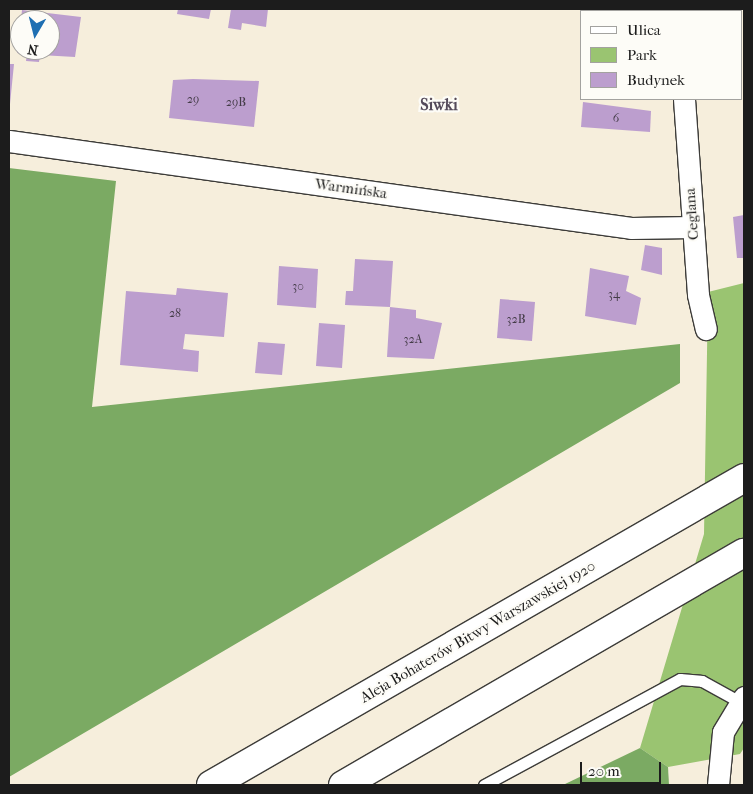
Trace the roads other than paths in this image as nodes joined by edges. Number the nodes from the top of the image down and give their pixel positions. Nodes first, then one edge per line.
1 (684, 100) edge
2 (9, 141) edge
3 (694, 226) junction
4 (706, 329) dead end
5 (744, 478) edge
6 (744, 553) edge
7 (742, 699) edge
8 (211, 785) edge
9 (343, 785) edge
10 (484, 785) edge
11 (718, 785) edge

1 - 3 street, Ceglana
2 - 3 street, Warmińska
3 - 4 street, Ceglana
5 - 8 highway, Aleja Bohaterów Bitwy Warszawskiej 1920
6 - 9 highway
7 - 10 lane
7 - 11 street

